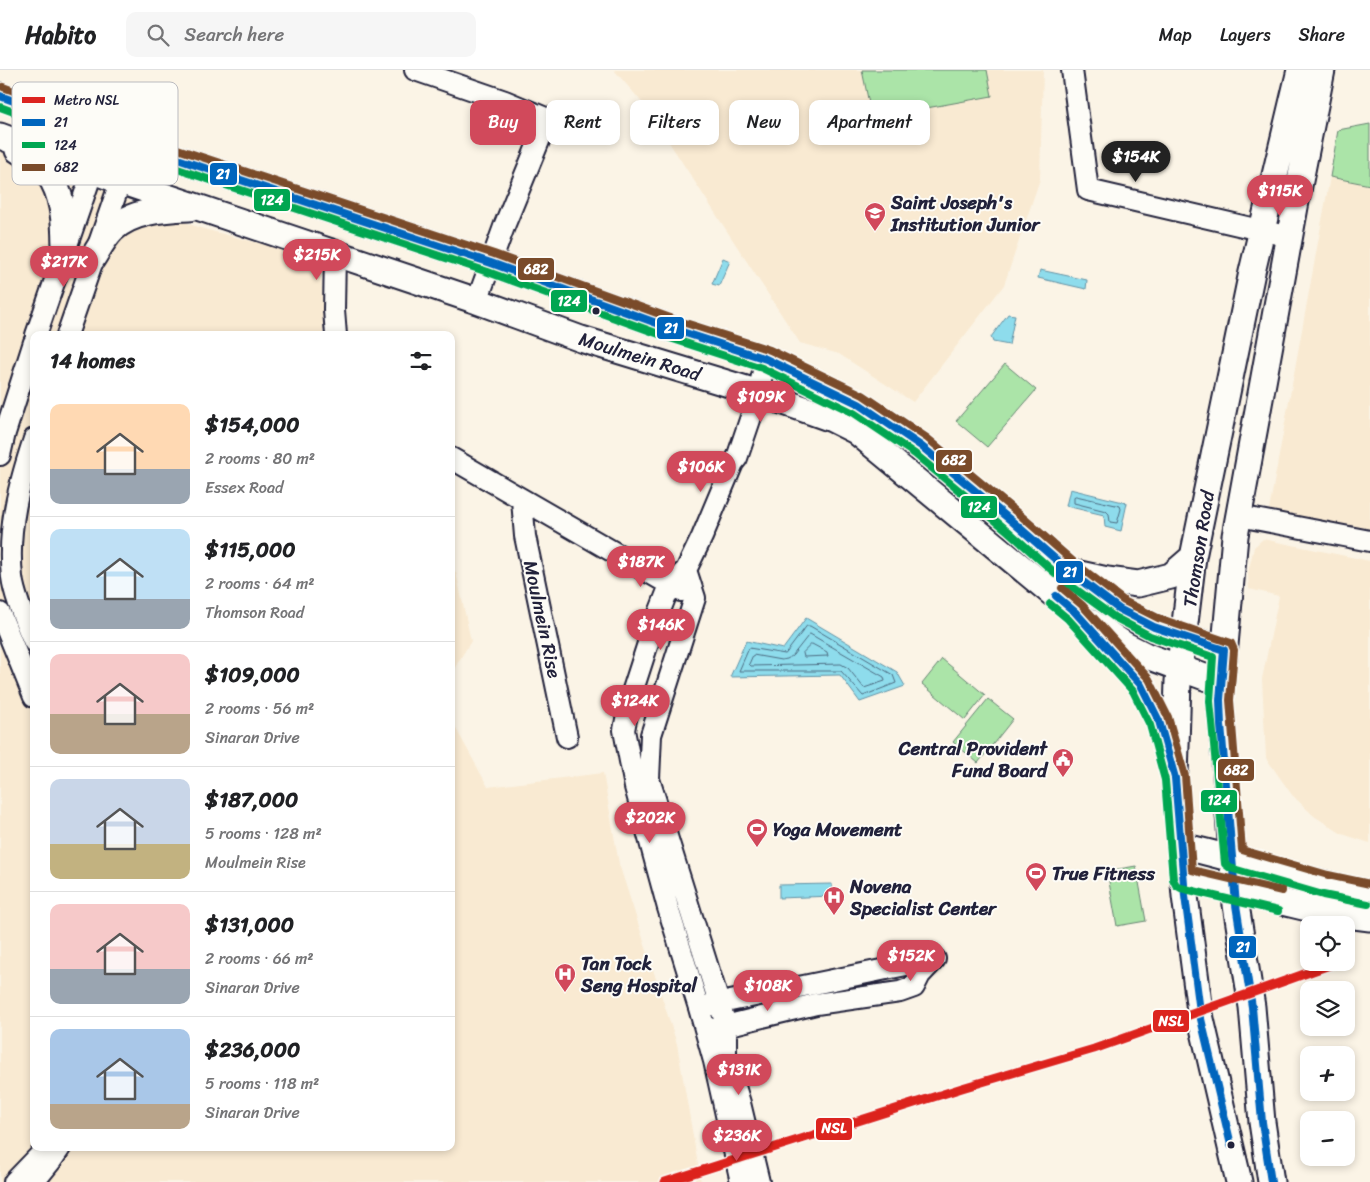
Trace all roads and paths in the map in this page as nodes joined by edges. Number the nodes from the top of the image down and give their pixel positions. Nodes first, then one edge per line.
1 (414, 70) edge
2 (1072, 70) edge
3 (1300, 70) edge
4 (1322, 70) edge
5 (0, 96) edge
6 (12, 100) edge
7 (0, 138) edge
8 (12, 142) edge
9 (12, 146) edge
10 (178, 160) edge
11 (54, 185) edge
12 (89, 185) edge
13 (119, 185) edge
14 (132, 185) edge
15 (202, 208) junction
16 (1263, 230) junction
17 (1290, 237) junction
18 (335, 252) junction
19 (65, 255) junction
20 (92, 259) junction
21 (491, 263) junction
22 (477, 301) junction
23 (37, 331) edge
24 (68, 331) edge
25 (336, 331) edge
26 (30, 354) edge
27 (766, 359) junction
28 (751, 390) junction
29 (30, 450) edge
30 (0, 455) edge
31 (455, 460) edge
32 (522, 500) junction
33 (1239, 516) junction
34 (1370, 541) edge
35 (1193, 557) junction
36 (686, 570) junction
37 (1070, 572) junction
38 (670, 585) junction
39 (695, 598) junction
40 (1075, 612) junction
41 (0, 613) edge
42 (30, 630) edge
43 (1184, 637) junction
44 (1224, 650) junction
45 (1179, 668) junction
46 (1221, 683) junction
47 (30, 687) edge
48 (568, 737) dead end
49 (1175, 778) junction
50 (1181, 846) junction
51 (1233, 858) junction
52 (1183, 878) junction
53 (1235, 890) junction
54 (1370, 894) edge
55 (1370, 918) edge
56 (720, 1004) junction
57 (699, 1008) junction
58 (726, 1026) junction
59 (704, 1031) junction
60 (43, 1151) edge
61 (58, 1151) edge
62 (16, 1181) edge
63 (741, 1182) edge
64 (759, 1182) edge
65 (1239, 1182) edge
66 (1271, 1182) edge

1 - 21 street
2 - 16 street
3 - 16 main road, Thomson Road
4 - 17 main road, Thomson Road
5 - 6 main road, Moulmein Road
7 - 8 main road, Moulmein Road
7 - 9 main road
10 - 21 main road, Moulmein Road
11 - 19 main road
12 - 19 street
13 - 20 street
14 - 15 main road, Moulmein Road
15 - 18 main road, Moulmein Road
15 - 20 main road
16 - 17 street
16 - 35 main road, Thomson Road
17 - 33 main road, Thomson Road
18 - 22 main road, Moulmein Road
18 - 25 street
19 - 23 street
20 - 24 street
21 - 22 street
21 - 27 main road, Moulmein Road
22 - 28 main road, Moulmein Road
26 - 30 street
27 - 28 street
27 - 37 main road, Moulmein Road
28 - 36 street
28 - 40 main road, Moulmein Road
29 - 42 street
31 - 32 street
32 - 38 street
32 - 48 street, Moulmein Rise
33 - 34 street
33 - 44 main road, Thomson Road
35 - 37 main road
35 - 43 main road, Thomson Road
36 - 38 street
36 - 39 street
37 - 43 main road, Moulmein Road
38 - 39 street
38 - 57 street
39 - 56 street
40 - 45 main road, Moulmein Road
40 - 49 main road
41 - 47 street
43 - 44 main road, Moulmein Road
43 - 45 main road, Thomson Road
44 - 46 main road, Thomson Road
45 - 46 main road, Moulmein Road
45 - 49 main road, Thomson Road
46 - 51 main road, Thomson Road
49 - 50 main road, Thomson Road
50 - 51 main road
50 - 52 main road, Thomson Road
51 - 53 main road, Thomson Road
51 - 54 main road
52 - 53 main road
52 - 65 main road, Thomson Road
53 - 55 main road
53 - 66 main road, Thomson Road
56 - 57 street
56 - 58 street
56 - 58 street
57 - 59 street
58 - 59 street
58 - 64 street
59 - 63 street
60 - 62 street
61 - 62 street

